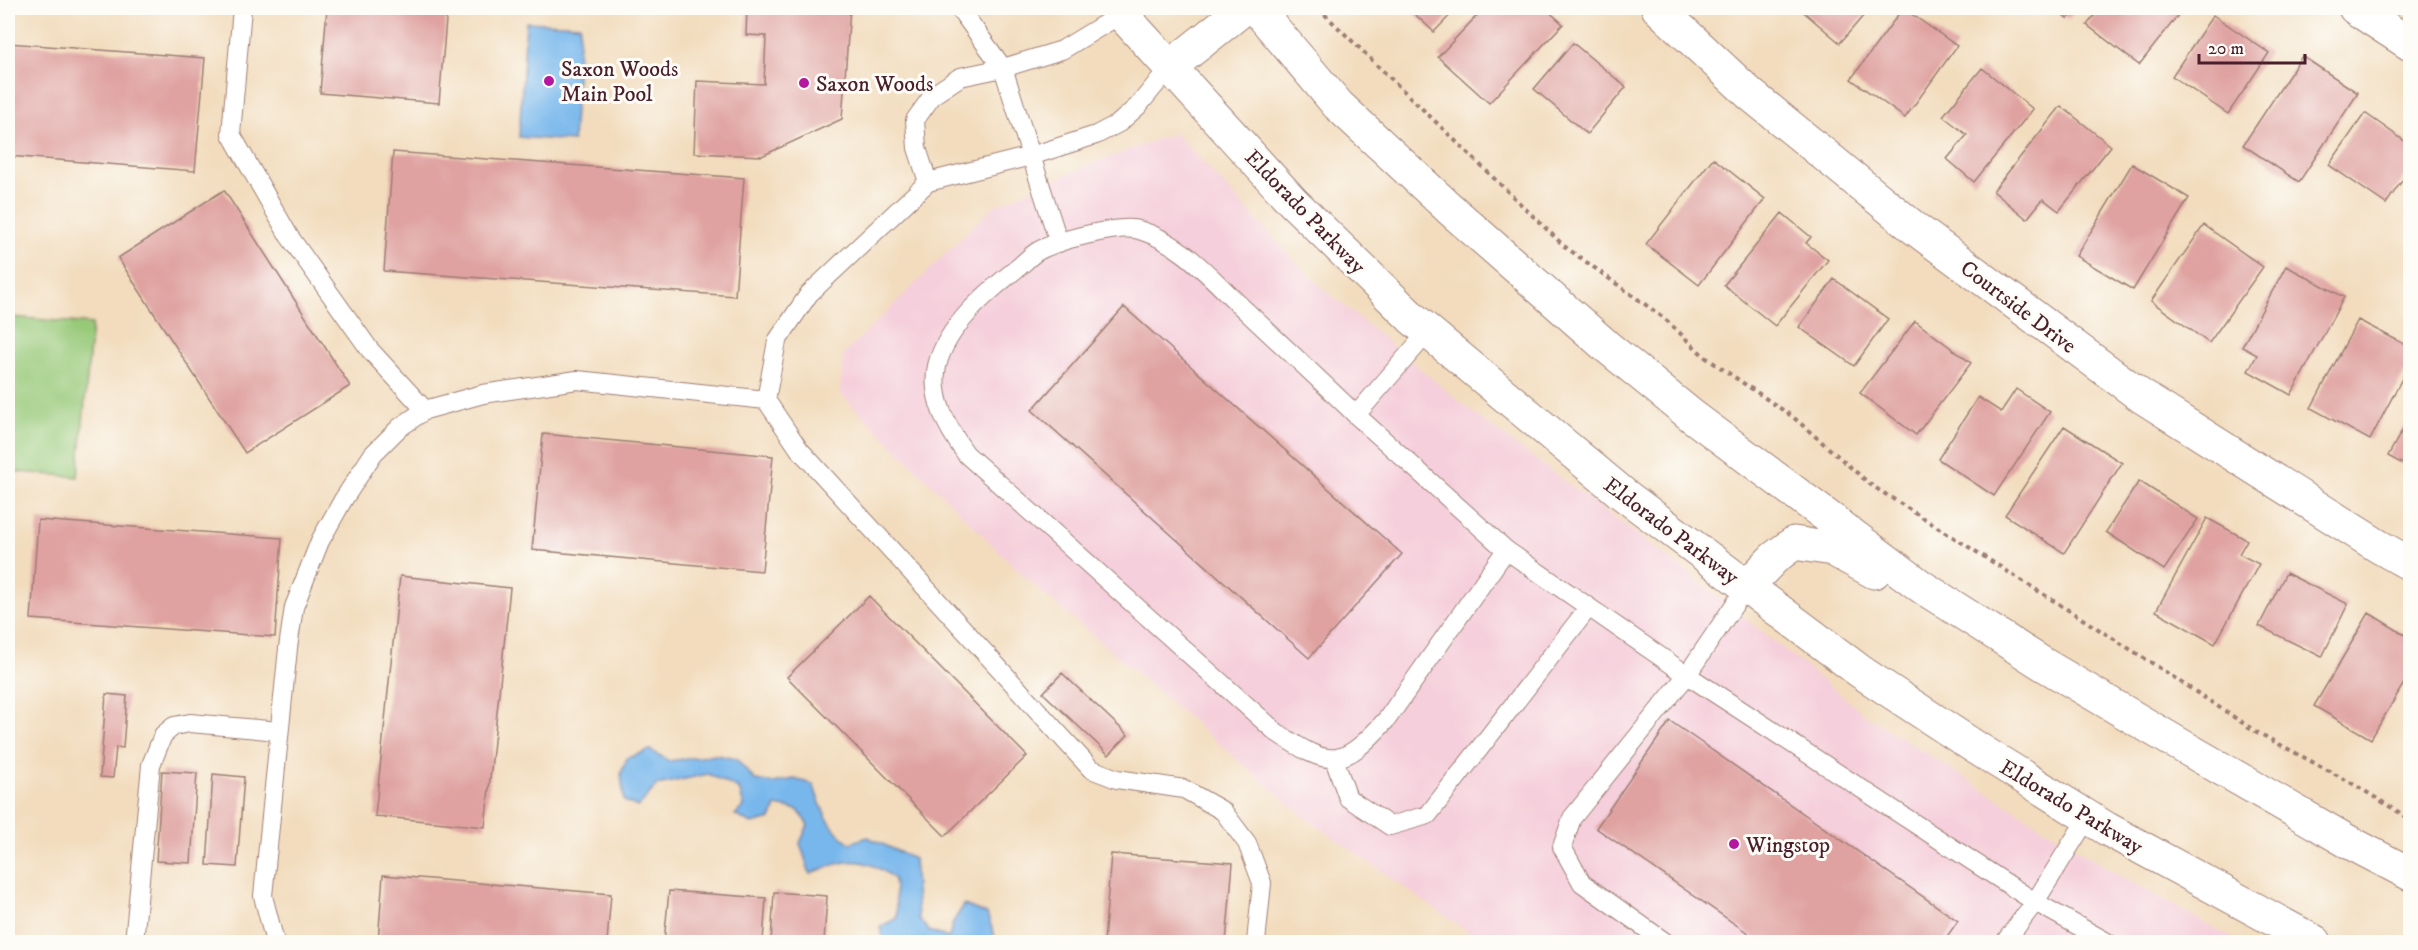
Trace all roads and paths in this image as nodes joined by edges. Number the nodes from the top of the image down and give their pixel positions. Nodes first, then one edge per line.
1 (242, 8) edge
2 (958, 8) edge
3 (1244, 8) edge
4 (1256, 8) edge
5 (1318, 8) edge
6 (1658, 8) edge
7 (2355, 8) edge
8 (1122, 10) edge
9 (2410, 44) edge
10 (1170, 67) junction
11 (1003, 68) junction
12 (1031, 156) junction
13 (928, 182) junction
14 (1059, 243) junction
15 (1428, 332) junction
16 (766, 400) junction
17 (425, 410) junction
18 (1356, 415) junction
19 (1506, 550) junction
20 (2410, 564) edge
21 (1747, 586) junction
22 (1589, 607) junction
23 (2022, 650) junction
24 (1687, 675) junction
25 (279, 731) junction
26 (1334, 759) junction
27 (2088, 817) junction
28 (2410, 819) edge
29 (2410, 874) edge
30 (2035, 902) junction
31 (2304, 940) edge
32 (134, 942) edge
33 (275, 942) edge
34 (1256, 942) edge
35 (1665, 942) edge
36 (2006, 942) edge
37 (2107, 942) edge

1 - 17 lane
2 - 11 lane
3 - 10 main road
4 - 23 main road
5 - 28 path
6 - 20 main road, Courtside Drive
7 - 9 main road
8 - 10 main road, Eldorado Parkway
8 - 11 lane
10 - 12 lane
10 - 15 main road, Eldorado Parkway
11 - 12 lane
11 - 13 lane
12 - 13 lane
12 - 14 lane
13 - 16 lane
14 - 18 lane
14 - 26 lane
15 - 18 lane
15 - 21 main road, Eldorado Parkway
16 - 17 lane
16 - 34 lane
17 - 25 lane
18 - 19 lane
19 - 22 lane
19 - 26 lane
21 - 23 main road
21 - 24 lane
21 - 27 main road, Eldorado Parkway
22 - 24 lane
22 - 26 lane
23 - 29 main road
24 - 30 lane
24 - 35 lane
25 - 32 lane
25 - 33 lane
27 - 30 lane
27 - 31 main road, Eldorado Parkway
30 - 36 lane
30 - 37 lane

